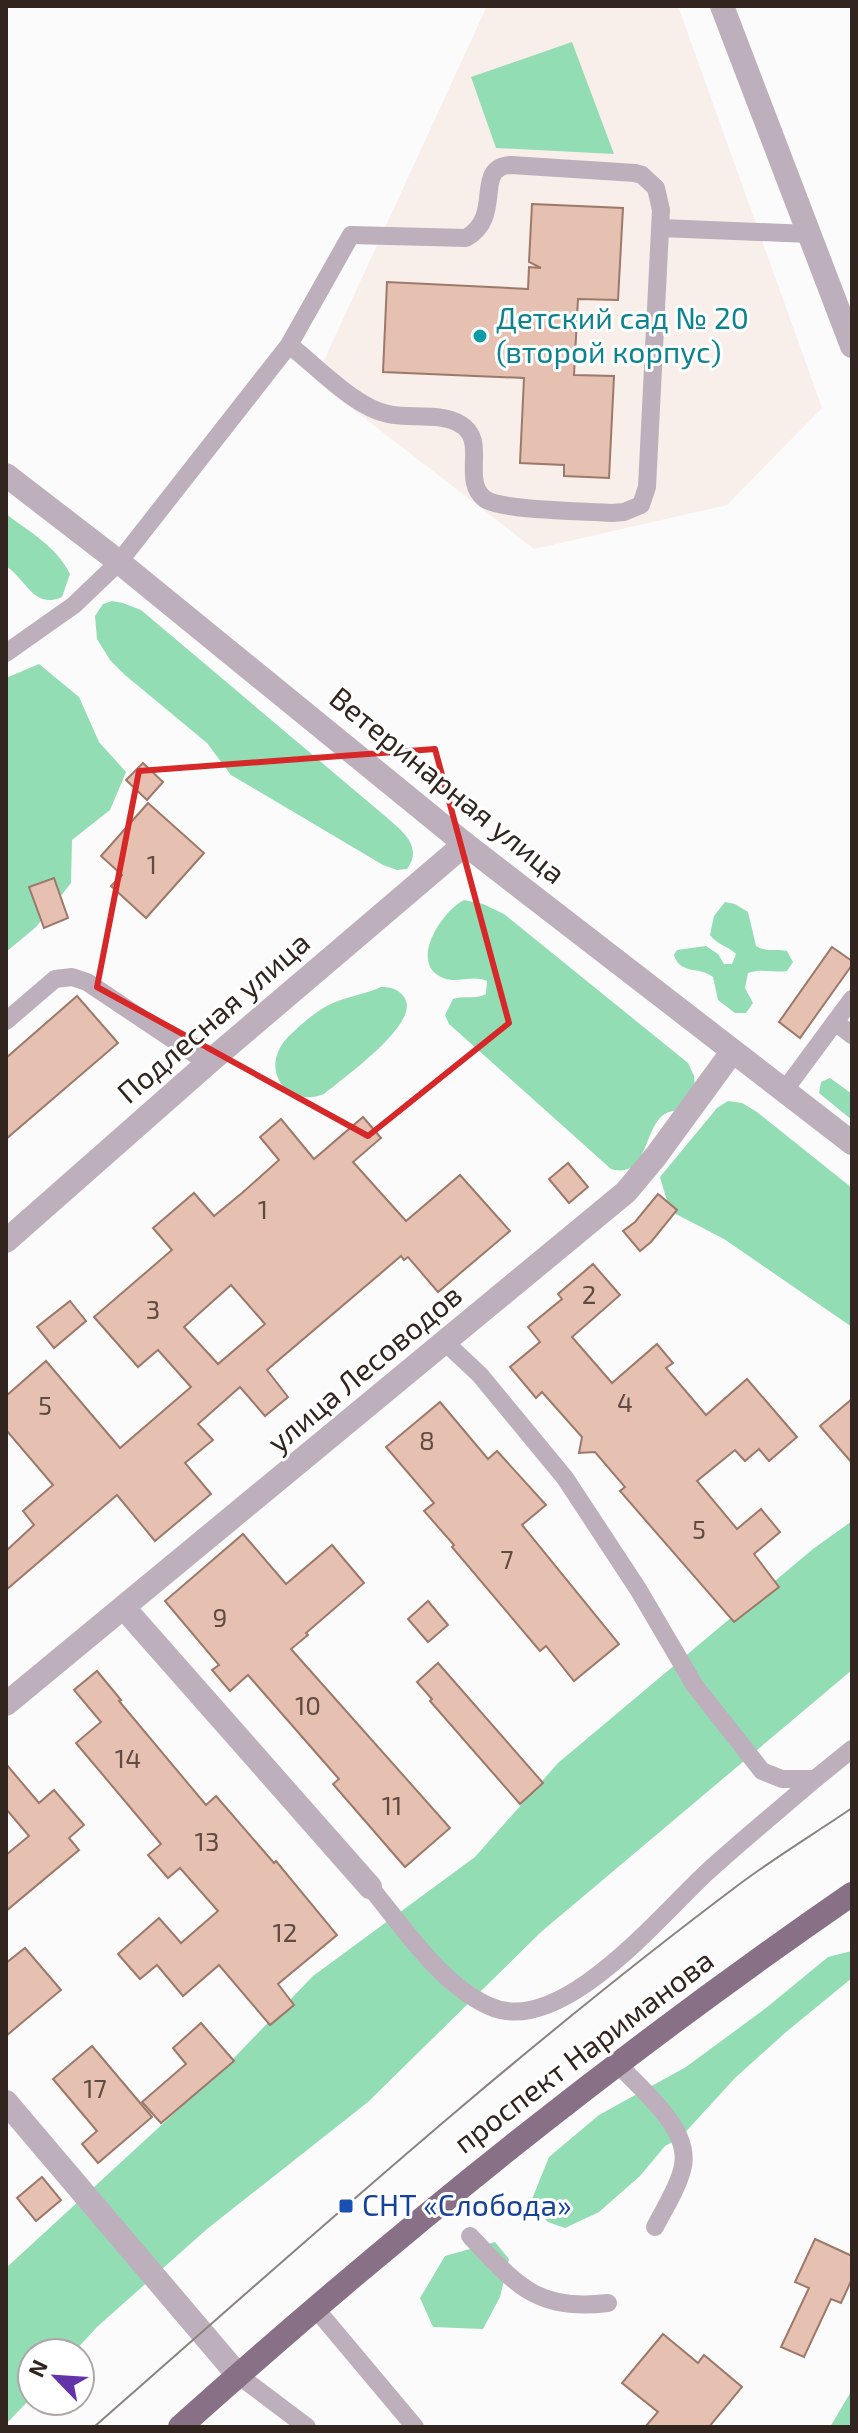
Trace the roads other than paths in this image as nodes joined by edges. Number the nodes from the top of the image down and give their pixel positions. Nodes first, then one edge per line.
1 (722, 6) edge
2 (661, 228) junction
3 (809, 234) junction
4 (289, 345) junction
5 (852, 346) edge
6 (6, 475) edge
7 (119, 562) junction
8 (6, 653) edge
9 (465, 844) junction
10 (852, 999) edge
11 (6, 1021) edge
12 (835, 1022) junction
13 (852, 1035) edge
14 (732, 1052) junction
15 (208, 1063) junction
16 (784, 1091) junction
17 (852, 1143) edge
18 (8, 1237) edge
19 (446, 1343) junction
20 (124, 1608) junction
21 (6, 1704) edge
22 (852, 1749) edge
23 (815, 1779) junction
24 (370, 1887) joint
25 (852, 1894) edge
26 (617, 2063) junction
27 (6, 2102) edge
28 (655, 2227) dead end
29 (470, 2236) dead end
30 (608, 2303) dead end
31 (316, 2309) junction
32 (238, 2375) junction
33 (180, 2427) edge
34 (307, 2427) edge
35 (415, 2427) edge

1 - 3 street
2 - 3 lane
2 - 4 lane
2 - 4 lane
3 - 5 street
4 - 7 lane
6 - 7 street, Ветеринарная улица
7 - 8 lane
7 - 9 street, Ветеринарная улица
9 - 14 street, Ветеринарная улица
9 - 15 street, Подлесная улица
10 - 12 lane
11 - 15 lane
12 - 13 lane
12 - 16 lane
14 - 16 street, Ветеринарная улица
14 - 19 street, улица Лесоводов
15 - 18 street, Подлесная улица
16 - 17 street, Ветеринарная улица
19 - 20 street, улица Лесоводов
19 - 23 lane
20 - 21 street, улица Лесоводов
20 - 24 street
22 - 23 lane
23 - 24 lane
25 - 26 main road, проспект Нариманова
26 - 28 lane
26 - 31 main road, проспект Нариманова
27 - 32 street
29 - 30 lane
31 - 32 main road, проспект Нариманова
31 - 35 lane
32 - 33 main road, проспект Нариманова
32 - 34 lane

